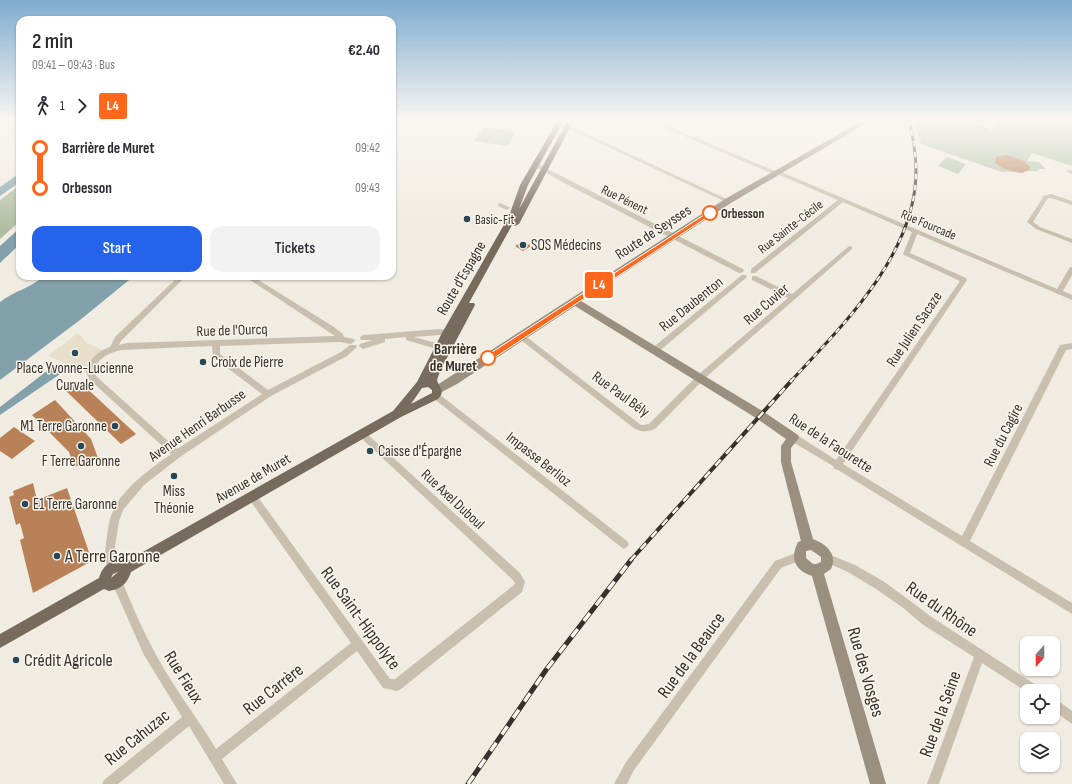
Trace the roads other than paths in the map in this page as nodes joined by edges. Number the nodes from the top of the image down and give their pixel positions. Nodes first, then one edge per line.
1 (540, 157) edge
2 (551, 157) edge
3 (629, 157) edge
4 (737, 157) edge
5 (805, 157) edge
6 (536, 164) junction
7 (544, 170) junction
8 (776, 173) junction
9 (842, 200) junction
10 (728, 201) junction
11 (1072, 203) edge
12 (500, 205) dead end
13 (507, 208) dead end
14 (915, 231) junction
15 (674, 236) junction
16 (1072, 241) edge
17 (850, 248) dead end
18 (1072, 269) edge
19 (742, 274) junction
20 (754, 275) junction
21 (179, 280) edge
22 (253, 280) edge
23 (1059, 292) junction
24 (793, 298) junction
25 (1072, 298) edge
26 (574, 301) junction
27 (322, 324) junction
28 (450, 335) junction
29 (521, 337) junction
30 (320, 339) junction
31 (340, 339) junction
32 (363, 342) junction
33 (229, 343) junction
34 (216, 344) junction
35 (352, 344) junction
36 (1072, 346) edge
37 (114, 347) junction
38 (444, 347) junction
39 (654, 351) junction
40 (224, 359) junction
41 (700, 379) junction
42 (421, 384) junction
43 (435, 390) junction
44 (414, 392) junction
45 (268, 394) junction
46 (423, 402) junction
47 (397, 414) junction
48 (362, 434) junction
49 (794, 438) junction
50 (177, 454) junction
51 (837, 466) junction
52 (252, 496) junction
53 (964, 543) junction
54 (624, 544) dead end
55 (808, 544) junction
56 (798, 557) junction
57 (828, 560) junction
58 (112, 568) junction
59 (125, 569) junction
60 (817, 571) junction
61 (111, 582) junction
62 (518, 588) joint
63 (1072, 610) edge
64 (0, 641) edge
65 (353, 648) dead end
66 (980, 655) junction
67 (1024, 684) edge
68 (1060, 709) edge
69 (189, 718) junction
70 (1072, 718) edge
71 (215, 757) junction
72 (108, 784) edge
73 (231, 784) edge
74 (620, 784) edge
75 (878, 784) edge
76 (933, 784) edge

1 - 6 main road, Route d'Espagne
2 - 7 main road, Route d'Espagne
3 - 10 street
4 - 8 street, Rue Fourcade
5 - 8 main road, Route de Seysses
6 - 7 street
6 - 28 main road, Route d'Espagne
7 - 15 street, Rue Pénent
7 - 28 main road, Route d'Espagne
8 - 9 street, Rue Fourcade
8 - 10 main road, Route de Seysses
9 - 14 street, Rue Fourcade
9 - 20 street, Rue Sainte-Cécile
10 - 15 main road, Route de Seysses
11 - 16 street
12 - 13 street
14 - 23 street, Rue Fourcade
14 - 51 street, Rue Julien Sacaze
15 - 19 street, Rue Pénent
15 - 26 main road, Route de Seysses
17 - 24 street, Rue Cuvier
18 - 23 street
19 - 20 street
19 - 39 street, Rue Daubenton
20 - 24 street
21 - 37 street
22 - 27 street
23 - 25 street, Rue Fourcade
24 - 41 street, Rue Cuvier
26 - 29 main road, Route de Seysses
26 - 39 main road, Rue de la Faourette
27 - 30 street
27 - 31 street
28 - 32 street
28 - 38 main road, Route d'Espagne
29 - 41 street, Rue Paul Bély
29 - 43 main road, Route de Seysses
30 - 31 street, Rue de l'Ourcq
30 - 33 street, Rue de l'Ourcq
31 - 35 street, Rue de l'Ourcq
32 - 35 street
32 - 38 street
33 - 34 street, Rue de l'Ourcq
33 - 40 street
34 - 37 street, Rue de l'Ourcq
34 - 40 street
35 - 45 street, Avenue Henri Barbusse
36 - 53 street, Rue du Cagire
37 - 50 street
38 - 42 main road, Route d'Espagne
38 - 43 main road, Route d'Espagne
39 - 41 main road, Rue de la Faourette
40 - 45 street
41 - 49 main road, Rue de la Faourette
42 - 43 main road
42 - 44 main road
43 - 46 main road
43 - 54 street, Impasse Berlioz
44 - 46 main road
44 - 47 main road, Avenue de Muret
45 - 50 street, Avenue Henri Barbusse
46 - 47 main road, Avenue de Muret
47 - 48 main road, Avenue de Muret
48 - 52 main road, Avenue de Muret
48 - 62 street, Rue Axel Duboul
49 - 51 street, Rue de la Faourette
49 - 55 main road
50 - 58 street, Avenue Henri Barbusse
51 - 53 street, Rue de la Faourette
52 - 59 main road, Avenue de Muret
52 - 62 street, Rue Saint-Hippolyte
53 - 63 street, Rue de la Faourette
55 - 56 main road
55 - 57 main road
56 - 60 main road
56 - 74 street, Rue de la Beauce
57 - 60 main road
57 - 66 street, Rue du Rhône
58 - 59 main road
58 - 61 main road
59 - 61 main road
60 - 75 main road, Rue des Vosges
61 - 64 main road
61 - 69 street, Rue Fieux
65 - 71 street, Rue Carrère
66 - 67 street, Rue du Rhône
66 - 76 street, Rue de la Seine
68 - 70 street
69 - 71 street, Rue Fieux
69 - 72 street, Rue Cahuzac
71 - 73 street, Rue Fieux

